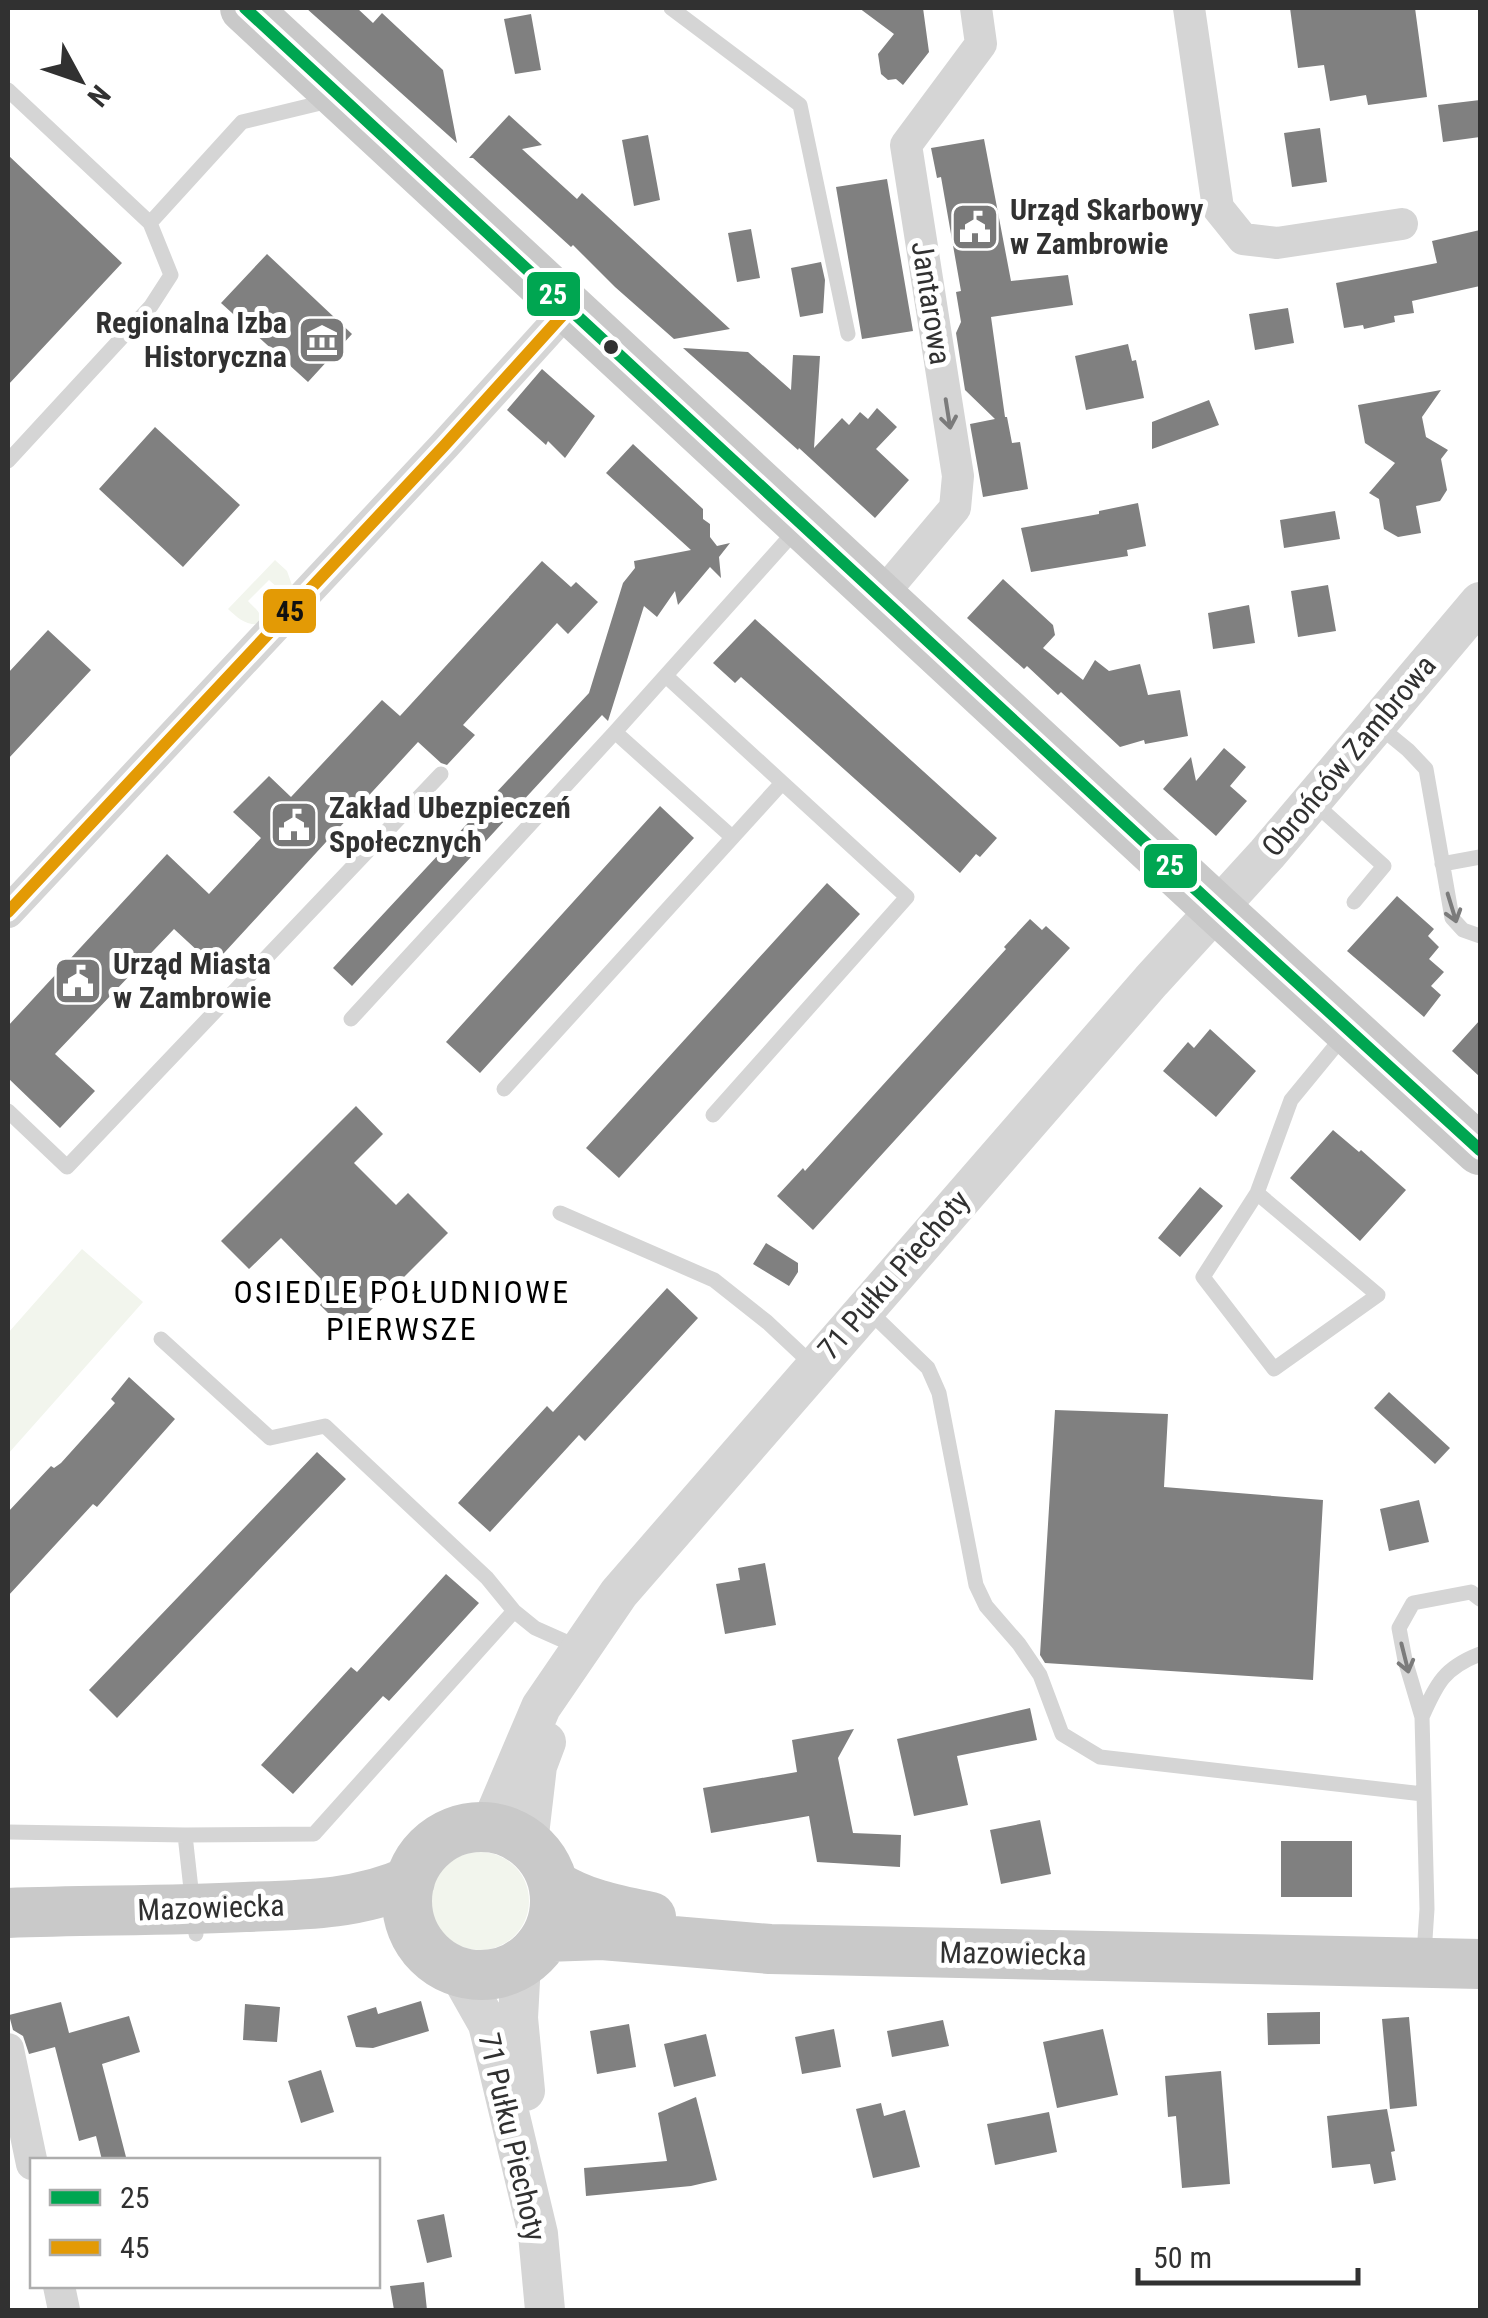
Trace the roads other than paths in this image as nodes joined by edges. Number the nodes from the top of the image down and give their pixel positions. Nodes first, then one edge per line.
1 (244, 8) edge
2 (672, 8) edge
3 (976, 8) edge
4 (1189, 8) edge
5 (8, 90) edge
6 (341, 97) junction
7 (150, 223) junction
8 (1402, 224) dead end
9 (569, 308) junction
10 (848, 334) dead end
11 (8, 461) edge
12 (802, 524) junction
13 (880, 597) junction
14 (1480, 602) edge
15 (666, 676) junction
16 (1376, 724) junction
17 (616, 732) junction
18 (442, 774) dead end
19 (782, 782) junction
20 (1312, 800) junction
21 (732, 837) junction
22 (1480, 857) edge
23 (1442, 864) junction
24 (1354, 902) dead end
25 (1217, 909) junction
26 (8, 912) edge
27 (1480, 936) edge
28 (351, 1018) dead end
29 (1348, 1030) junction
30 (504, 1089) dead end
31 (8, 1111) edge
32 (713, 1115) dead end
33 (1480, 1150) edge
34 (1257, 1193) junction
35 (560, 1213) dead end
36 (866, 1308) junction
37 (161, 1338) dead end
38 (814, 1366) junction
39 (1480, 1600) edge
40 (514, 1612) junction
41 (580, 1648) junction
42 (1480, 1654) edge
43 (1422, 1717) junction
44 (1423, 1794) junction
45 (8, 1832) edge
46 (185, 1834) junction
47 (509, 1835) junction
48 (554, 1885) junction
49 (411, 1904) junction
50 (8, 1913) edge
51 (195, 1922) junction
52 (1480, 1935) edge
53 (8, 1939) edge
54 (1424, 1948) junction
55 (534, 1950) junction
56 (1480, 1964) edge
57 (458, 1971) junction
58 (8, 2050) edge
59 (31, 2158) edge
60 (538, 2234) junction
61 (545, 2310) edge

1 - 6 main road
2 - 10 lane
3 -> 13 street, Jantarowa
4 - 8 street
5 - 7 lane
6 - 7 lane
6 - 9 main road
7 - 11 lane
9 - 12 main road
9 - 26 street
12 - 13 main road
12 - 15 lane
13 - 25 main road
14 - 16 street, Obrońców Zambrowa
15 - 17 lane
15 - 19 lane
16 - 20 street, Obrońców Zambrowa
16 - 23 lane
17 - 21 lane
17 - 28 lane
18 - 31 lane
19 - 21 lane
19 - 32 lane
20 - 24 lane
20 - 25 street, Obrońców Zambrowa
21 - 30 lane
22 - 23 lane
23 -> 27 lane
25 - 29 main road
25 - 36 street, 71 Pułku Piechoty
29 - 33 main road
29 - 34 lane
34 - 34 lane
35 - 38 lane
36 - 38 street, 71 Pułku Piechoty
36 - 44 lane
37 - 40 lane
38 - 41 street, 71 Pułku Piechoty
39 -> 43 lane
40 - 41 lane
40 - 46 lane
41 - 47 street, 71 Pułku Piechoty
42 - 43 lane
43 - 44 lane
44 - 54 lane
45 - 46 lane
46 - 51 lane
47 - 48 main road
47 - 49 main road
48 - 54 main road, Mazowiecka
48 - 55 main road
49 - 51 main road, Mazowiecka
49 - 57 main road
50 - 51 main road, Mazowiecka
51 - 53 main road, Mazowiecka
52 - 54 main road, Mazowiecka
54 - 55 main road, Mazowiecka
54 - 56 main road, Mazowiecka
55 - 57 main road
55 - 60 street
57 - 60 street, 71 Pułku Piechoty
58 - 59 street
60 - 61 street, 71 Pułku Piechoty

